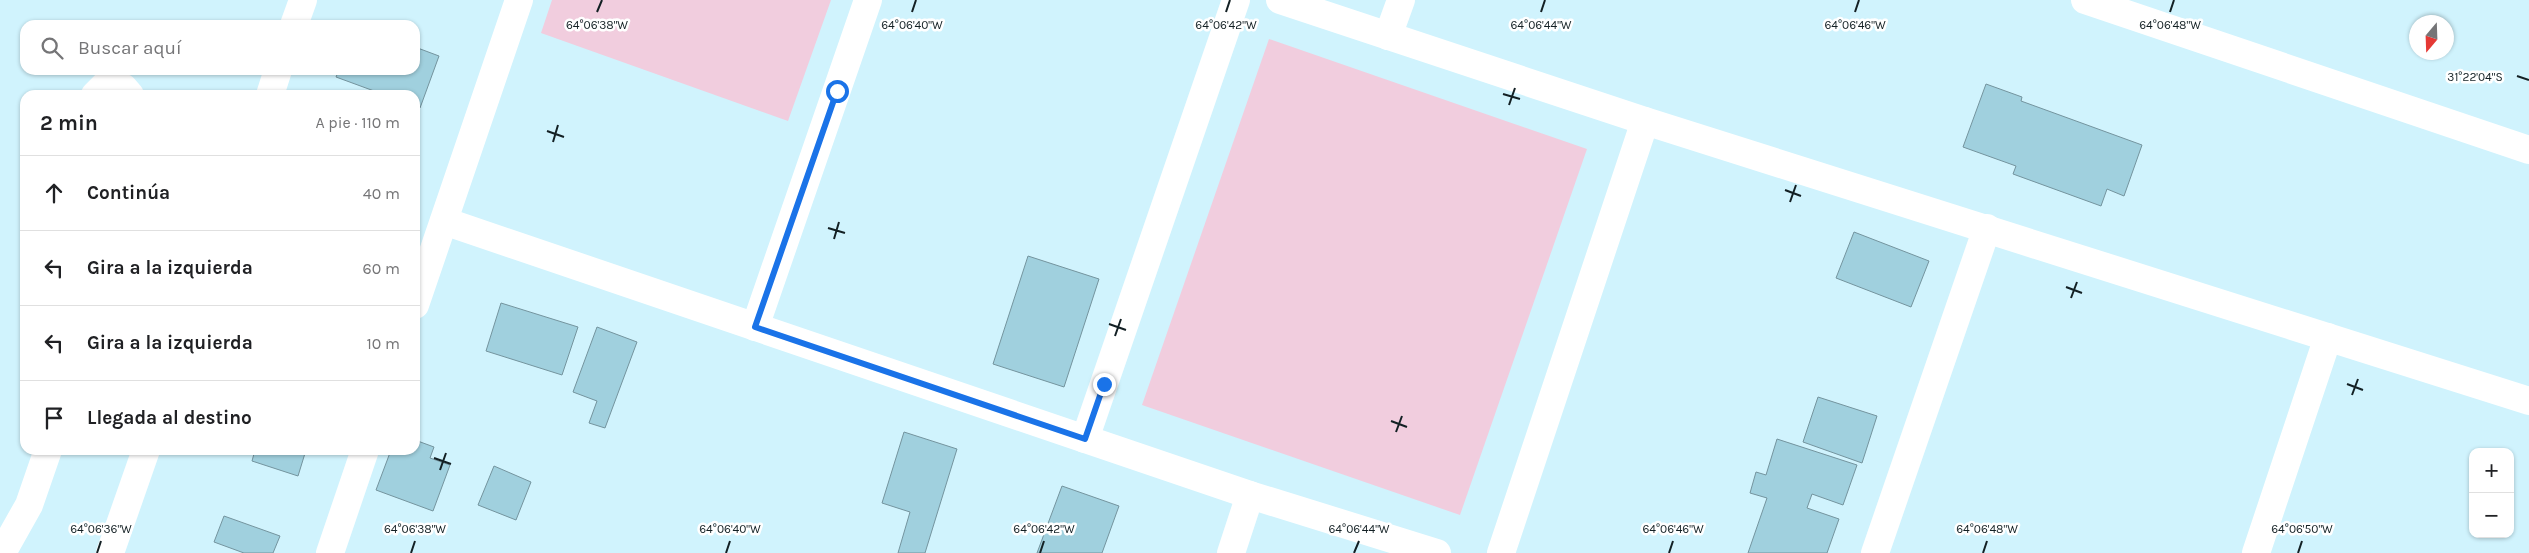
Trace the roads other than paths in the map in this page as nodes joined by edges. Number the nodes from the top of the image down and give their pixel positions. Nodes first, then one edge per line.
1 (303, 0) edge
2 (519, 0) edge
3 (868, 0) edge
4 (1236, 0) edge
5 (1280, 0) edge
6 (1401, 0) edge
7 (2085, 0) edge
8 (296, 20) edge
9 (1388, 36) junction
10 (276, 75) edge
11 (100, 90) edge
12 (126, 90) edge
13 (272, 90) edge
14 (1645, 121) junction
15 (2529, 150) edge
16 (444, 221) junction
17 (1987, 228) junction
18 (420, 291) edge
19 (755, 327) junction
20 (2328, 337) junction
21 (2529, 401) edge
22 (1085, 439) junction
23 (46, 455) edge
24 (144, 455) edge
25 (363, 455) edge
26 (1250, 495) junction
27 (2, 553) edge
28 (110, 553) edge
29 (330, 553) edge
30 (1231, 553) edge
31 (1437, 553) edge
32 (1501, 553) edge
33 (1876, 553) edge
34 (2256, 553) edge

1 - 8 street
2 - 16 street
3 - 19 street
4 - 22 street
5 - 9 street
6 - 9 street
7 - 15 street
9 - 14 street
10 - 13 street
11 - 12 street
14 - 17 street
14 - 32 street
16 - 18 street
16 - 19 street
17 - 20 street
17 - 33 street
19 - 22 street
20 - 21 street
20 - 34 street
22 - 26 street
23 - 27 street
24 - 28 street
25 - 29 street
26 - 30 street
26 - 31 street

